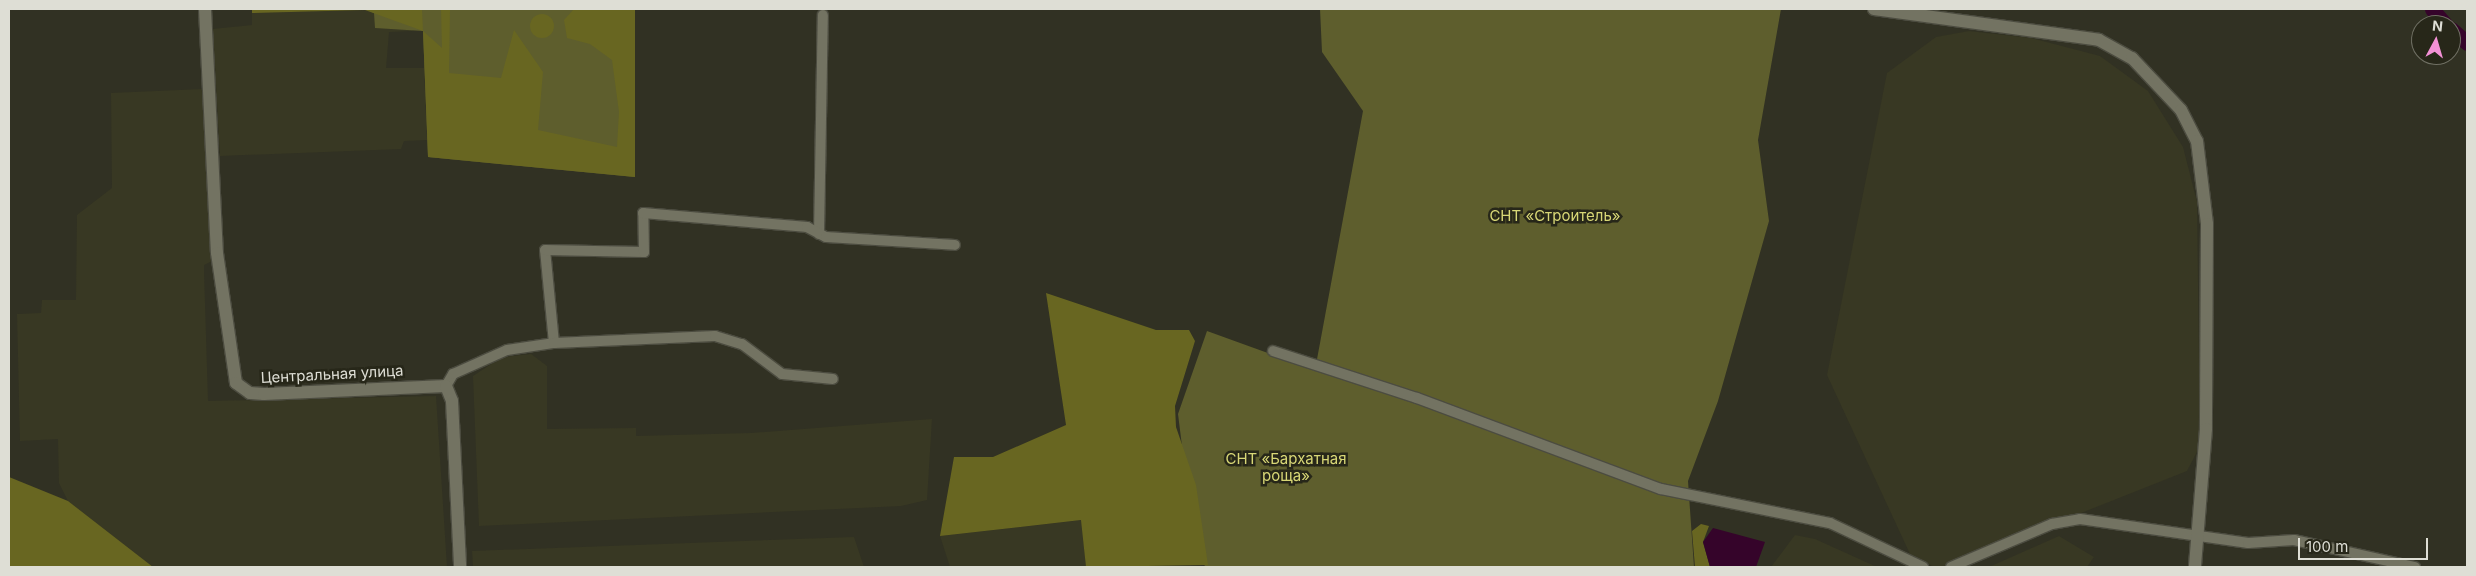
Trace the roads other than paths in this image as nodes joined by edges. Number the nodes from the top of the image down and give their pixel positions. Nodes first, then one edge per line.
1 (205, 9) edge
2 (1874, 9) edge
3 (823, 15) dead end
4 (819, 234) junction
5 (955, 245) dead end
6 (554, 343) junction
7 (1273, 351) dead end
8 (833, 379) dead end
9 (446, 386) junction
10 (2198, 536) junction
11 (460, 567) edge
12 (1923, 567) edge
13 (1951, 567) edge
14 (2195, 567) edge
15 (2414, 567) edge

1 - 9 street, Центральная улица
2 - 10 street
3 - 4 street
4 - 5 street
4 - 6 street
6 - 8 street
6 - 9 street
7 - 12 street
9 - 11 street
10 - 13 street
10 - 14 street
10 - 15 street

